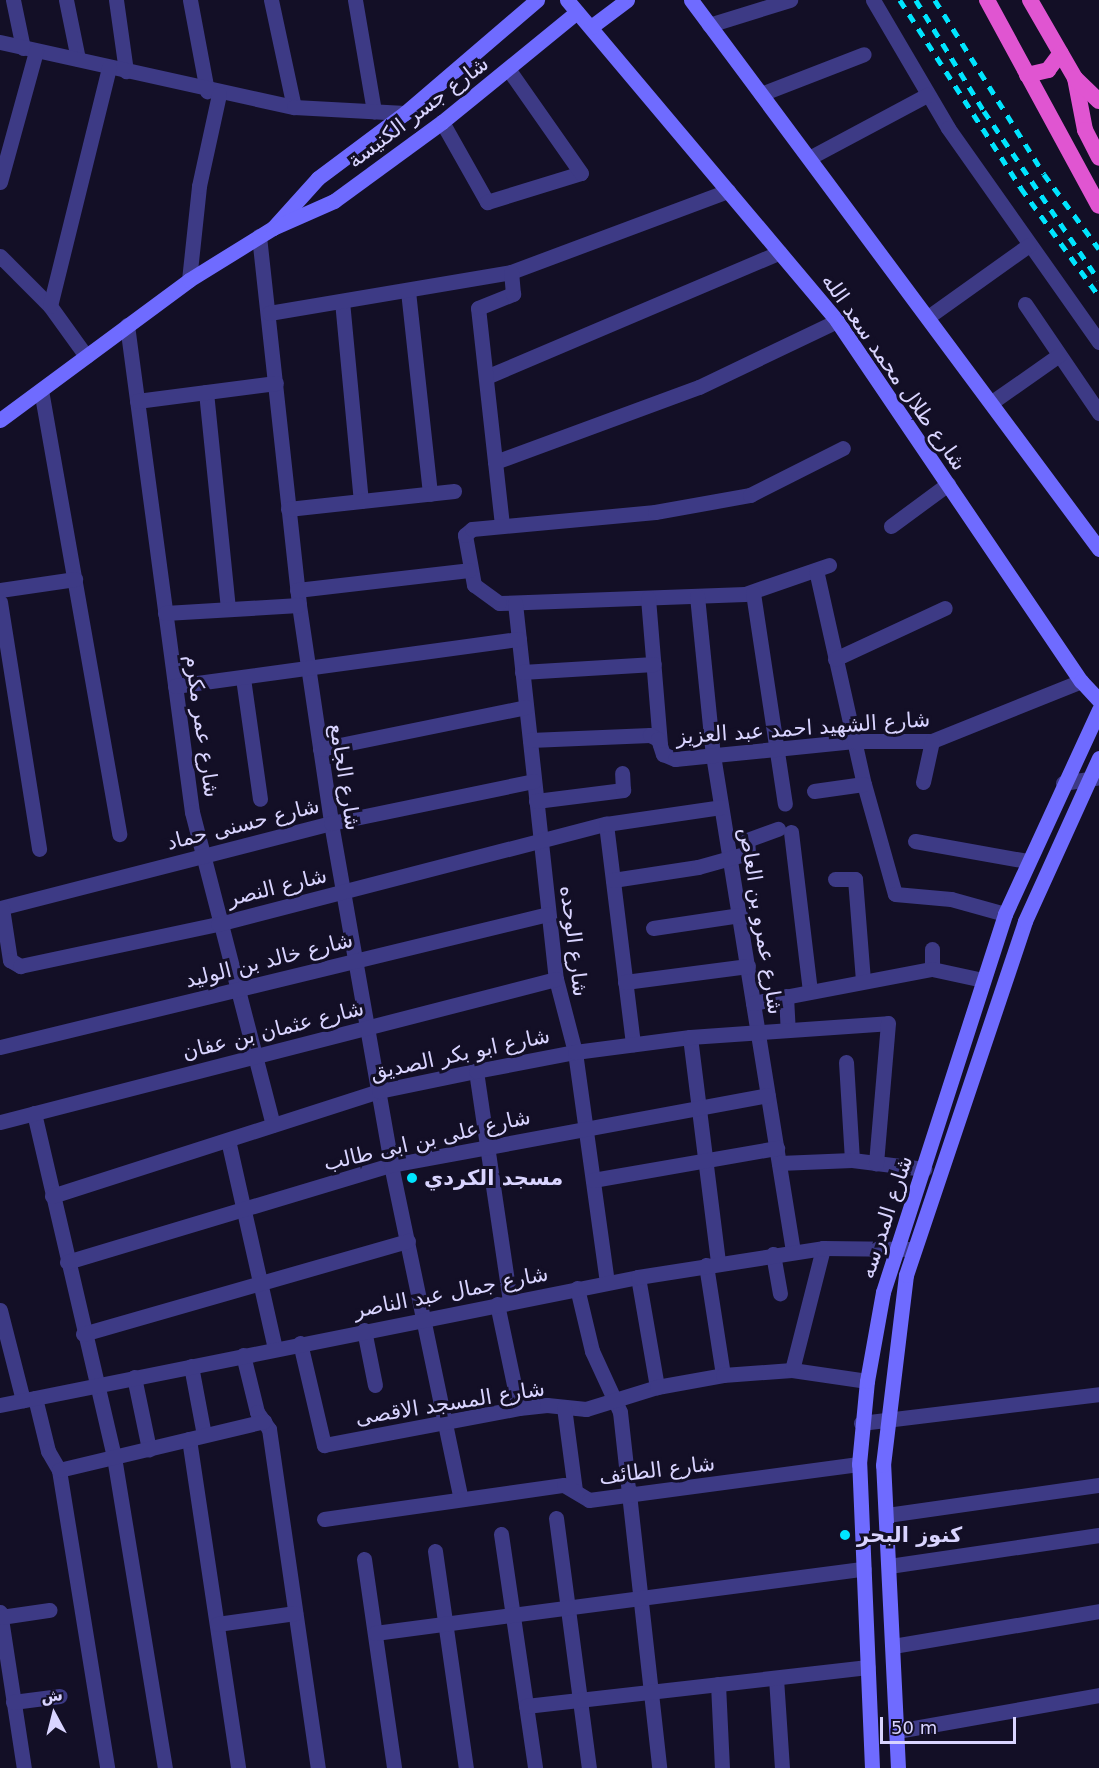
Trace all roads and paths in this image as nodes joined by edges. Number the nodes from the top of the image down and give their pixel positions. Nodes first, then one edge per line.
1 (13, 0) edge
2 (66, 0) edge
3 (116, 0) edge
4 (190, 0) edge
5 (271, 0) edge
6 (356, 0) edge
7 (537, 0) edge
8 (567, 0) edge
9 (627, 0) edge
10 (691, 0) edge
11 (790, 0) edge
12 (873, 0) edge
13 (987, 0) edge
14 (1030, 0) edge
15 (577, 12) junction
16 (710, 24) junction
17 (591, 27) junction
18 (0, 42) edge
19 (29, 50) junction
20 (1061, 53) junction
21 (864, 54) dead end
22 (78, 59) junction
23 (109, 67) junction
24 (509, 69) junction
25 (126, 71) junction
26 (1027, 75) junction
27 (1075, 78) junction
28 (213, 92) junction
29 (761, 94) junction
30 (927, 95) junction
31 (1099, 100) edge
32 (294, 107) junction
33 (374, 111) junction
34 (405, 113) junction
35 (442, 122) junction
36 (809, 158) junction
37 (1099, 158) edge
38 (0, 182) edge
39 (728, 191) junction
40 (1099, 206) edge
41 (273, 228) junction
42 (259, 236) junction
43 (1029, 245) junction
44 (780, 252) junction
45 (0, 256) edge
46 (511, 273) junction
47 (189, 280) junction
48 (408, 291) junction
49 (342, 301) junction
50 (1025, 304) dead end
51 (50, 306) junction
52 (268, 313) junction
53 (928, 317) junction
54 (837, 321) junction
55 (127, 326) junction
56 (1099, 342) edge
57 (1059, 355) junction
58 (87, 356) junction
59 (486, 377) junction
60 (276, 383) junction
61 (41, 390) junction
62 (206, 392) junction
63 (137, 401) junction
64 (992, 402) junction
65 (1099, 413) edge
66 (0, 420) edge
67 (843, 448) dead end
68 (495, 462) junction
69 (948, 484) junction
70 (454, 491) dead end
71 (430, 494) junction
72 (361, 501) junction
73 (288, 509) junction
74 (502, 525) junction
75 (891, 526) dead end
76 (1099, 549) edge
77 (469, 570) junction
78 (75, 579) junction
79 (0, 590) edge
80 (753, 593) junction
81 (697, 596) junction
82 (298, 598) junction
83 (648, 598) junction
84 (0, 602) edge
85 (515, 603) junction
86 (945, 608) dead end
87 (228, 609) junction
88 (165, 613) junction
89 (519, 639) junction
90 (836, 659) junction
91 (654, 664) junction
92 (308, 670) junction
93 (522, 672) junction
94 (243, 678) junction
95 (1081, 681) junction
96 (175, 686) junction
97 (1099, 700) edge
98 (526, 707) junction
99 (1099, 710) edge
100 (530, 740) junction
101 (854, 741) junction
102 (932, 741) junction
103 (660, 746) junction
104 (320, 749) junction
105 (776, 749) junction
106 (713, 755) junction
107 (1099, 758) edge
108 (622, 772) dead end
109 (1093, 778) edge
110 (534, 781) junction
111 (923, 782) dead end
112 (1063, 783) junction
113 (864, 784) junction
114 (814, 791) dead end
115 (260, 799) dead end
116 (536, 801) junction
117 (785, 804) dead end
118 (721, 807) junction
119 (331, 823) junction
120 (606, 824) junction
121 (118, 834) dead end
122 (540, 840) junction
123 (915, 841) dead end
124 (39, 849) dead end
125 (201, 856) junction
126 (730, 858) junction
127 (1027, 861) junction
128 (835, 879) dead end
129 (613, 880) junction
130 (343, 893) junction
131 (1, 908) edge
132 (548, 914) junction
133 (1005, 914) junction
134 (740, 915) junction
135 (218, 924) junction
136 (653, 928) dead end
137 (932, 949) dead end
138 (355, 961) junction
139 (748, 966) junction
140 (932, 969) junction
141 (556, 979) junction
142 (863, 980) junction
143 (983, 981) junction
144 (625, 982) junction
145 (235, 990) junction
146 (810, 991) junction
147 (786, 996) junction
148 (753, 1003) junction
149 (367, 1027) junction
150 (788, 1029) junction
151 (758, 1030) junction
152 (690, 1037) junction
153 (633, 1044) junction
154 (0, 1047) edge
155 (574, 1052) junction
156 (252, 1056) junction
157 (846, 1062) dead end
158 (476, 1071) junction
159 (379, 1091) junction
160 (768, 1095) junction
161 (699, 1107) junction
162 (34, 1113) junction
163 (0, 1122) edge
164 (273, 1125) junction
165 (585, 1125) junction
166 (228, 1140) junction
167 (487, 1145) junction
168 (778, 1155) junction
169 (706, 1160) junction
170 (852, 1160) junction
171 (876, 1163) junction
172 (391, 1165) junction
173 (924, 1169) junction
174 (593, 1180) junction
175 (52, 1196) junction
176 (244, 1209) junction
177 (408, 1240) junction
178 (895, 1246) junction
179 (823, 1248) junction
180 (913, 1250) junction
181 (793, 1251) junction
182 (773, 1254) junction
183 (67, 1262) junction
184 (712, 1264) junction
185 (638, 1276) junction
186 (607, 1282) junction
187 (261, 1283) junction
188 (577, 1288) junction
189 (780, 1293) dead end
190 (503, 1303) junction
191 (0, 1310) edge
192 (426, 1318) junction
193 (364, 1330) junction
194 (82, 1334) junction
195 (300, 1343) junction
196 (275, 1348) junction
197 (243, 1355) junction
198 (191, 1366) junction
199 (792, 1370) junction
200 (723, 1375) junction
201 (134, 1377) junction
202 (867, 1381) junction
203 (375, 1385) dead end
204 (94, 1386) junction
205 (657, 1387) junction
206 (1099, 1394) edge
207 (615, 1398) junction
208 (29, 1399) junction
209 (0, 1405) edge
210 (564, 1407) junction
211 (519, 1408) junction
212 (264, 1420) junction
213 (446, 1422) junction
214 (885, 1422) junction
215 (861, 1424) junction
216 (197, 1437) junction
217 (149, 1449) junction
218 (114, 1457) junction
219 (859, 1464) junction
220 (59, 1470) junction
221 (1099, 1485) edge
222 (575, 1490) junction
223 (631, 1495) junction
224 (461, 1499) junction
225 (887, 1515) junction
226 (556, 1518) dead end
227 (324, 1519) dead end
228 (501, 1534) dead end
229 (1099, 1535) edge
230 (435, 1551) dead end
231 (364, 1559) dead end
232 (889, 1566) junction
233 (864, 1569) junction
234 (642, 1599) junction
235 (568, 1609) junction
236 (49, 1610) dead end
237 (1099, 1611) edge
238 (295, 1613) junction
239 (0, 1614) edge
240 (513, 1616) junction
241 (216, 1624) junction
242 (445, 1624) junction
243 (375, 1633) junction
244 (893, 1646) junction
245 (868, 1668) junction
246 (777, 1678) junction
247 (718, 1684) junction
248 (651, 1692) junction
249 (1099, 1695) edge
250 (60, 1696) dead end
251 (580, 1700) junction
252 (14, 1702) junction
253 (526, 1706) junction
254 (897, 1731) junction
255 (24, 1768) edge
256 (107, 1768) edge
257 (165, 1768) edge
258 (237, 1768) edge
259 (318, 1768) edge
260 (394, 1768) edge
261 (466, 1768) edge
262 (536, 1768) edge
263 (589, 1768) edge
264 (659, 1768) edge
265 (722, 1768) edge
266 (782, 1768) edge
267 (872, 1768) edge
268 (898, 1768) edge

1 - 19 street
2 - 22 street
3 - 25 street
4 - 28 street
5 - 32 street
6 - 33 street
7 - 34 main road, شارع جسر الكنيسة
8 - 15 main road, شارع طلال محمد سعد الله
9 - 17 main road
10 - 16 main road
11 - 16 street
12 - 30 street
13 - 26 highway
14 - 20 highway
15 - 17 main road, شارع طلال محمد سعد الله
15 - 24 main road, شارع جسر الكنيسة
16 - 29 main road
17 - 39 main road, شارع طلال محمد سعد الله
18 - 19 street
19 - 22 street
19 - 38 street
20 - 26 highway
20 - 27 highway
21 - 29 street
22 - 23 street
23 - 25 street
23 - 51 street
24 - 35 main road, شارع جسر الكنيسة
24 - 35 street
25 - 28 street
26 - 40 highway
27 - 31 highway
27 - 37 highway
28 - 32 street
28 - 47 street
29 - 36 main road
30 - 36 street
30 - 43 street
32 - 33 street
33 - 34 street
34 - 41 main road, شارع جسر الكنيسة
35 - 41 main road, شارع جسر الكنيسة
36 - 53 main road
39 - 44 main road, شارع طلال محمد سعد الله
39 - 46 street
41 - 42 main road, شارع جسر الكنيسة
42 - 47 main road, شارع جسر الكنيسة
42 - 52 street, شارع الجامع
43 - 53 street
43 - 56 street
44 - 54 main road, شارع طلال محمد سعد الله
44 - 59 street
45 - 51 street
46 - 48 street
46 - 59 street
47 - 55 main road, شارع جسر الكنيسة
48 - 49 street
48 - 71 street
49 - 52 street
49 - 72 street
50 - 57 street
51 - 58 street
52 - 60 street, شارع الجامع
53 - 64 main road
54 - 68 street
54 - 69 main road, شارع طلال محمد سعد الله
55 - 58 main road, شارع جسر الكنيسة
55 - 63 street, شارع عمر مكرم
57 - 64 street
57 - 65 street
58 - 61 main road, شارع جسر الكنيسة
59 - 68 street
60 - 62 street
60 - 73 street, شارع الجامع
61 - 66 main road, شارع جسر الكنيسة
61 - 78 street
62 - 63 street
62 - 87 street
63 - 88 street, شارع عمر مكرم
64 - 76 main road
67 - 74 street
68 - 74 street
69 - 75 street
69 - 95 main road, شارع طلال محمد سعد الله
70 - 71 street
71 - 72 street
72 - 73 street
73 - 82 street, شارع الجامع
74 - 77 street
77 - 82 street
77 - 85 street
78 - 79 street
78 - 121 street
80 - 81 street
80 - 90 street
80 - 105 street
81 - 83 street
81 - 106 street, شارع عمرو بن العاص
82 - 87 street
82 - 92 street, شارع الجامع
83 - 85 street
83 - 91 street
84 - 124 street
85 - 89 street, شارع الوحده
86 - 90 street
87 - 88 street
88 - 96 street, شارع عمر مكرم
89 - 92 street
89 - 93 street, شارع الوحده
90 - 101 street
91 - 93 street
91 - 103 street
92 - 94 street
92 - 104 street, شارع الجامع
93 - 98 street, شارع الوحده
94 - 96 street
94 - 115 street
95 - 97 main road, شارع طلال محمد سعد الله
95 - 102 street, شارع الشهيد احمد عبد العزيز
96 - 125 street, شارع عمر مكرم
98 - 100 street, شارع الوحده
98 - 104 street
99 - 112 main road, شارع المدرسه
100 - 103 street, شارع الشهيد احمد عبد العزيز
100 - 110 street, شارع الوحده
101 - 102 street, شارع الشهيد احمد عبد العزيز
101 - 105 street, شارع الشهيد احمد عبد العزيز
101 - 113 street
102 - 111 street
103 - 106 street, شارع الشهيد احمد عبد العزيز
104 - 119 street, شارع الجامع
105 - 106 street, شارع الشهيد احمد عبد العزيز
105 - 117 street
106 - 118 street, شارع عمرو بن العاص
107 - 109 main road, شارع المدرسه
108 - 116 street
109 - 112 street
109 - 180 main road, شارع المدرسه
110 - 116 street, شارع الوحده
110 - 119 street, شارع حسنى حماد
112 - 127 main road, شارع المدرسه
113 - 114 street
113 - 133 street
116 - 122 street, شارع الوحده
118 - 120 street, شارع النصر
118 - 126 street, شارع عمرو بن العاص
119 - 125 street, شارع حسنى حماد
119 - 130 street, شارع الجامع
120 - 122 street, شارع النصر
120 - 129 street
122 - 130 street, شارع النصر
122 - 132 street, شارع الوحده
123 - 127 street
125 - 131 street, شارع حسنى حماد
125 - 135 street, شارع عمر مكرم
126 - 129 street
126 - 134 street, شارع عمرو بن العاص
126 - 146 street
127 - 133 main road, شارع المدرسه
128 - 142 street
129 - 144 street
130 - 135 street, شارع النصر
130 - 138 street, شارع الجامع
131 - 135 street, شارع النصر
132 - 138 street, شارع خالد بن الوليد
132 - 141 street, شارع الوحده
133 - 143 main road, شارع المدرسه
134 - 136 street
134 - 139 street, شارع عمرو بن العاص
135 - 145 street, شارع عمر مكرم
137 - 140 street
138 - 145 street, شارع خالد بن الوليد
138 - 149 street, شارع الجامع
139 - 144 street
139 - 148 street, شارع عمرو بن العاص
140 - 142 street
140 - 143 street
141 - 149 street, شارع عثمان بن عفان
141 - 155 street, شارع الوحده
142 - 146 street
143 - 173 main road, شارع المدرسه
144 - 153 street
145 - 154 street, شارع خالد بن الوليد
145 - 156 street, شارع عمر مكرم
146 - 147 street
147 - 148 street
147 - 150 street
148 - 151 street, شارع عمرو بن العاص
149 - 156 street, شارع عثمان بن عفان
149 - 159 street, شارع الجامع
150 - 151 street, شارع ابو بكر الصديق
150 - 171 street, شارع ابو بكر الصديق
151 - 152 street, شارع ابو بكر الصديق
151 - 160 street, شارع عمرو بن العاص
152 - 153 street, شارع ابو بكر الصديق
152 - 161 street
153 - 155 street, شارع ابو بكر الصديق
155 - 158 street, شارع ابو بكر الصديق
155 - 165 street, شارع الوحده
156 - 162 street, شارع عثمان بن عفان
156 - 164 street, شارع عمر مكرم
157 - 170 street
158 - 159 street, شارع ابو بكر الصديق
158 - 167 street
159 - 164 street, شارع ابو بكر الصديق
159 - 172 street, شارع الجامع
160 - 161 street, شارع على بن ابى طالب
160 - 168 street, شارع عمرو بن العاص
161 - 165 street, شارع على بن ابى طالب
161 - 169 street
162 - 163 street, شارع عثمان بن عفان
162 - 175 street
164 - 166 street, شارع ابو بكر الصديق
165 - 167 street, شارع على بن ابى طالب
165 - 174 street, شارع الوحده
166 - 175 street, شارع ابو بكر الصديق
166 - 176 street
167 - 172 street, شارع على بن ابى طالب
167 - 190 street
168 - 169 street
168 - 170 street
168 - 181 street, شارع عمرو بن العاص
169 - 174 street
169 - 184 street
170 - 171 street
171 - 173 street
172 - 176 street, شارع على بن ابى طالب
172 - 177 street, شارع الجامع
173 - 178 main road, شارع المدرسه
174 - 186 street, شارع الوحده
175 - 183 street
176 - 183 street, شارع على بن ابى طالب
176 - 187 street
177 - 187 street
177 - 192 street, شارع الجامع
178 - 179 street, شارع جمال عبد الناصر
178 - 180 street, شارع جمال عبد الناصر
178 - 202 main road, شارع المدرسه
179 - 181 street, شارع جمال عبد الناصر
179 - 199 street
180 - 214 main road, شارع المدرسه
181 - 182 street, شارع جمال عبد الناصر
182 - 184 street, شارع جمال عبد الناصر
182 - 189 street
183 - 194 street
184 - 185 street, شارع جمال عبد الناصر
184 - 200 street
185 - 186 street, شارع جمال عبد الناصر
185 - 205 street
186 - 188 street, شارع جمال عبد الناصر
187 - 194 street
187 - 196 street
188 - 190 street, شارع جمال عبد الناصر
188 - 207 street
190 - 192 street, شارع جمال عبد الناصر
190 - 211 street
191 - 208 street
192 - 193 street, شارع جمال عبد الناصر
192 - 213 street, شارع الجامع
193 - 195 street, شارع جمال عبد الناصر
193 - 203 street
194 - 204 street
195 - 196 street, شارع جمال عبد الناصر
195 - 213 street, شارع المسجد الاقصى
196 - 197 street, شارع جمال عبد الناصر
197 - 198 street, شارع جمال عبد الناصر
197 - 212 street
198 - 201 street, شارع جمال عبد الناصر
198 - 216 street
199 - 200 street, شارع المسجد الاقصى
199 - 202 street, شارع المسجد الاقصى
200 - 205 street, شارع المسجد الاقصى
201 - 204 street, شارع جمال عبد الناصر
201 - 217 street
202 - 215 main road, شارع المدرسه
204 - 208 street, شارع جمال عبد الناصر
204 - 218 street
205 - 207 street, شارع المسجد الاقصى
206 - 214 street
207 - 210 street, شارع المسجد الاقصى
207 - 223 street
208 - 209 street, شارع جمال عبد الناصر
208 - 220 street
210 - 211 street, شارع المسجد الاقصى
210 - 222 street
211 - 213 street, شارع المسجد الاقصى
212 - 216 street
212 - 238 street
213 - 224 street, شارع الجامع
214 - 215 street
214 - 225 main road, شارع المدرسه
215 - 219 main road, شارع المدرسه
216 - 217 street
216 - 241 street
217 - 218 street
218 - 220 street
218 - 257 street
219 - 223 street, شارع الطائف
219 - 233 main road, شارع المدرسه
220 - 256 street
221 - 225 street
222 - 223 street, شارع الطائف
222 - 224 street, شارع الطائف
223 - 234 street
224 - 227 street, شارع الطائف
225 - 232 main road, شارع المدرسه
226 - 235 street
228 - 240 street
229 - 232 street
230 - 242 street
231 - 243 street
232 - 244 main road, شارع المدرسه
233 - 234 street
233 - 245 main road, شارع المدرسه
234 - 235 street
234 - 248 street
235 - 240 street
235 - 251 street
236 - 239 street
237 - 244 street
238 - 241 street
238 - 259 street
239 - 252 street
240 - 242 street
240 - 253 street
241 - 258 street
242 - 243 street
242 - 261 street
243 - 260 street
244 - 254 main road, شارع المدرسه
245 - 246 street
245 - 267 main road, شارع المدرسه
246 - 247 street
246 - 266 street
247 - 248 street
247 - 265 street
248 - 251 street
248 - 264 street
249 - 254 street
250 - 252 street
251 - 253 street
251 - 263 street
252 - 255 street
253 - 262 street
254 - 268 main road, شارع المدرسه

